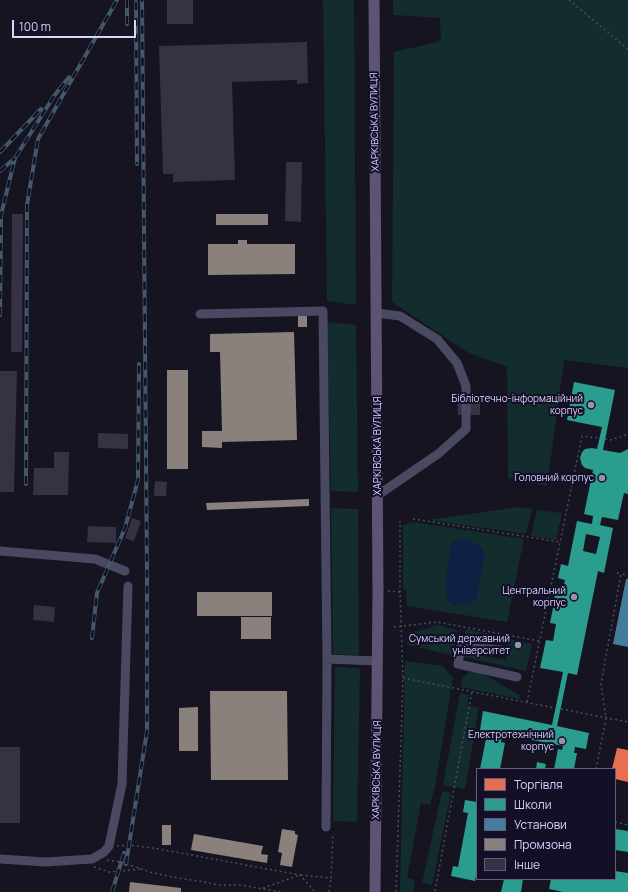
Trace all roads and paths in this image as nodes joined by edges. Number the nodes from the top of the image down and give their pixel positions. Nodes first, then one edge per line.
1 (374, 0) edge
2 (569, 0) edge
3 (628, 49) edge
4 (377, 313) junction
5 (200, 314) dead end
6 (626, 435) dead end
7 (599, 438) dead end
8 (605, 440) dead end
9 (378, 495) junction
10 (413, 519) dead end
11 (400, 521) dead end
12 (560, 542) junction
13 (0, 551) edge
14 (125, 571) dead end
15 (617, 573) dead end
16 (621, 574) junction
17 (628, 575) edge
18 (128, 586) dead end
19 (378, 591) junction
20 (400, 592) junction
21 (401, 626) junction
22 (394, 628) dead end
23 (539, 641) junction
24 (499, 650) dead end
25 (327, 659) junction
26 (378, 661) junction
27 (517, 677) dead end
28 (403, 678) junction
29 (472, 691) junction
30 (527, 702) junction
31 (555, 708) dead end
32 (561, 709) dead end
33 (606, 718) junction
34 (628, 722) edge
35 (596, 768) edge
36 (616, 822) edge
37 (628, 825) edge
38 (330, 827) joint
39 (109, 846) junction
40 (0, 859) edge
41 (92, 859) junction
42 (78, 860) junction
43 (144, 869) junction
44 (300, 875) junction
45 (331, 878) junction
46 (262, 889) junction
47 (435, 891) edge
48 (281, 892) edge
49 (314, 892) edge
50 (329, 892) edge
51 (375, 892) edge
52 (396, 892) edge

1 - 4 main road, ХАРКІВСЬКА ВУЛИЦЯ
2 - 3 path
4 - 9 main road, ХАРКІВСЬКА ВУЛИЦЯ
4 - 9 street
5 - 25 street
6 - 8 path
7 - 12 path
9 - 19 main road, ХАРКІВСЬКА ВУЛИЦЯ
10 - 12 path
11 - 20 path
12 - 23 path
13 - 14 street
15 - 16 path
16 - 17 path
16 - 33 path
18 - 39 street
19 - 20 path
19 - 26 main road, ХАРКІВСЬКА ВУЛИЦЯ
20 - 21 path
21 - 22 path
21 - 23 path
21 - 28 path
23 - 30 path
24 - 27 street
25 - 26 street
25 - 38 street
26 - 51 main road, ХАРКІВСЬКА ВУЛИЦЯ
28 - 29 path
28 - 52 path
29 - 30 path
29 - 47 path
30 - 31 path
32 - 33 path
33 - 34 path
33 - 35 path
36 - 37 path
38 - 45 path
39 - 41 street
39 - 44 path
40 - 42 street
41 - 42 street
41 - 43 path
42 - 43 path
43 - 46 path
44 - 45 path
44 - 46 path
44 - 49 path
45 - 50 path
46 - 48 path

